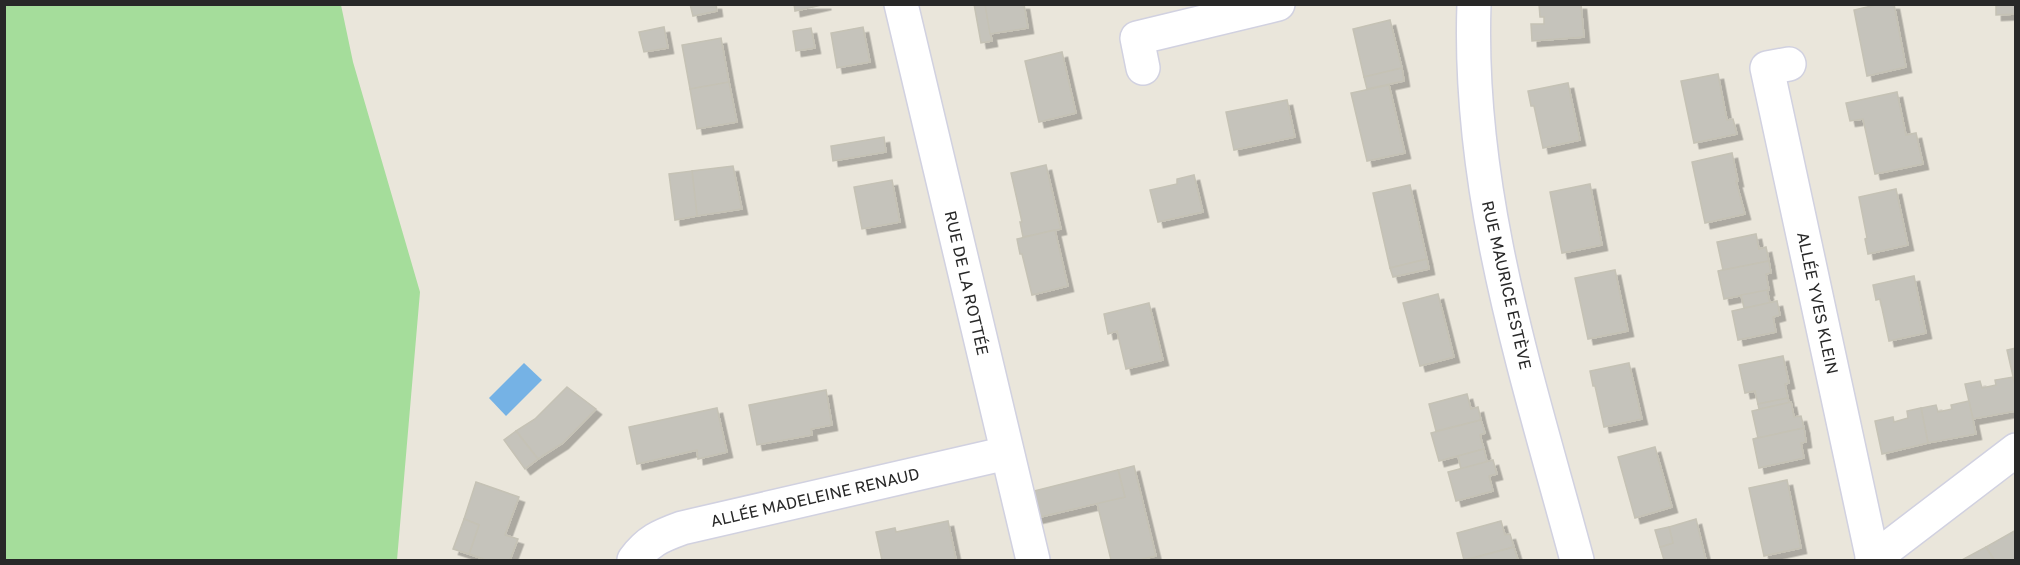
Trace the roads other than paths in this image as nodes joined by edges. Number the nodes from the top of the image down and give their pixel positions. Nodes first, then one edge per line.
1 (901, 4) edge
2 (1278, 4) edge
3 (1474, 4) edge
4 (1789, 64) dead end
5 (1143, 68) dead end
6 (2016, 450) edge
7 (1007, 453) junction
8 (1873, 560) edge
9 (634, 561) edge
10 (1033, 561) edge
11 (1577, 561) edge

1 - 7 street, RUE DE LA ROTTÉE
2 - 5 street
3 - 11 street, RUE MAURICE ESTÈVE
4 - 8 street, ALLÉE YVES KLEIN
6 - 8 street
7 - 9 street, ALLÉE MADELEINE RENAUD
7 - 10 street, RUE DE LA ROTTÉE

